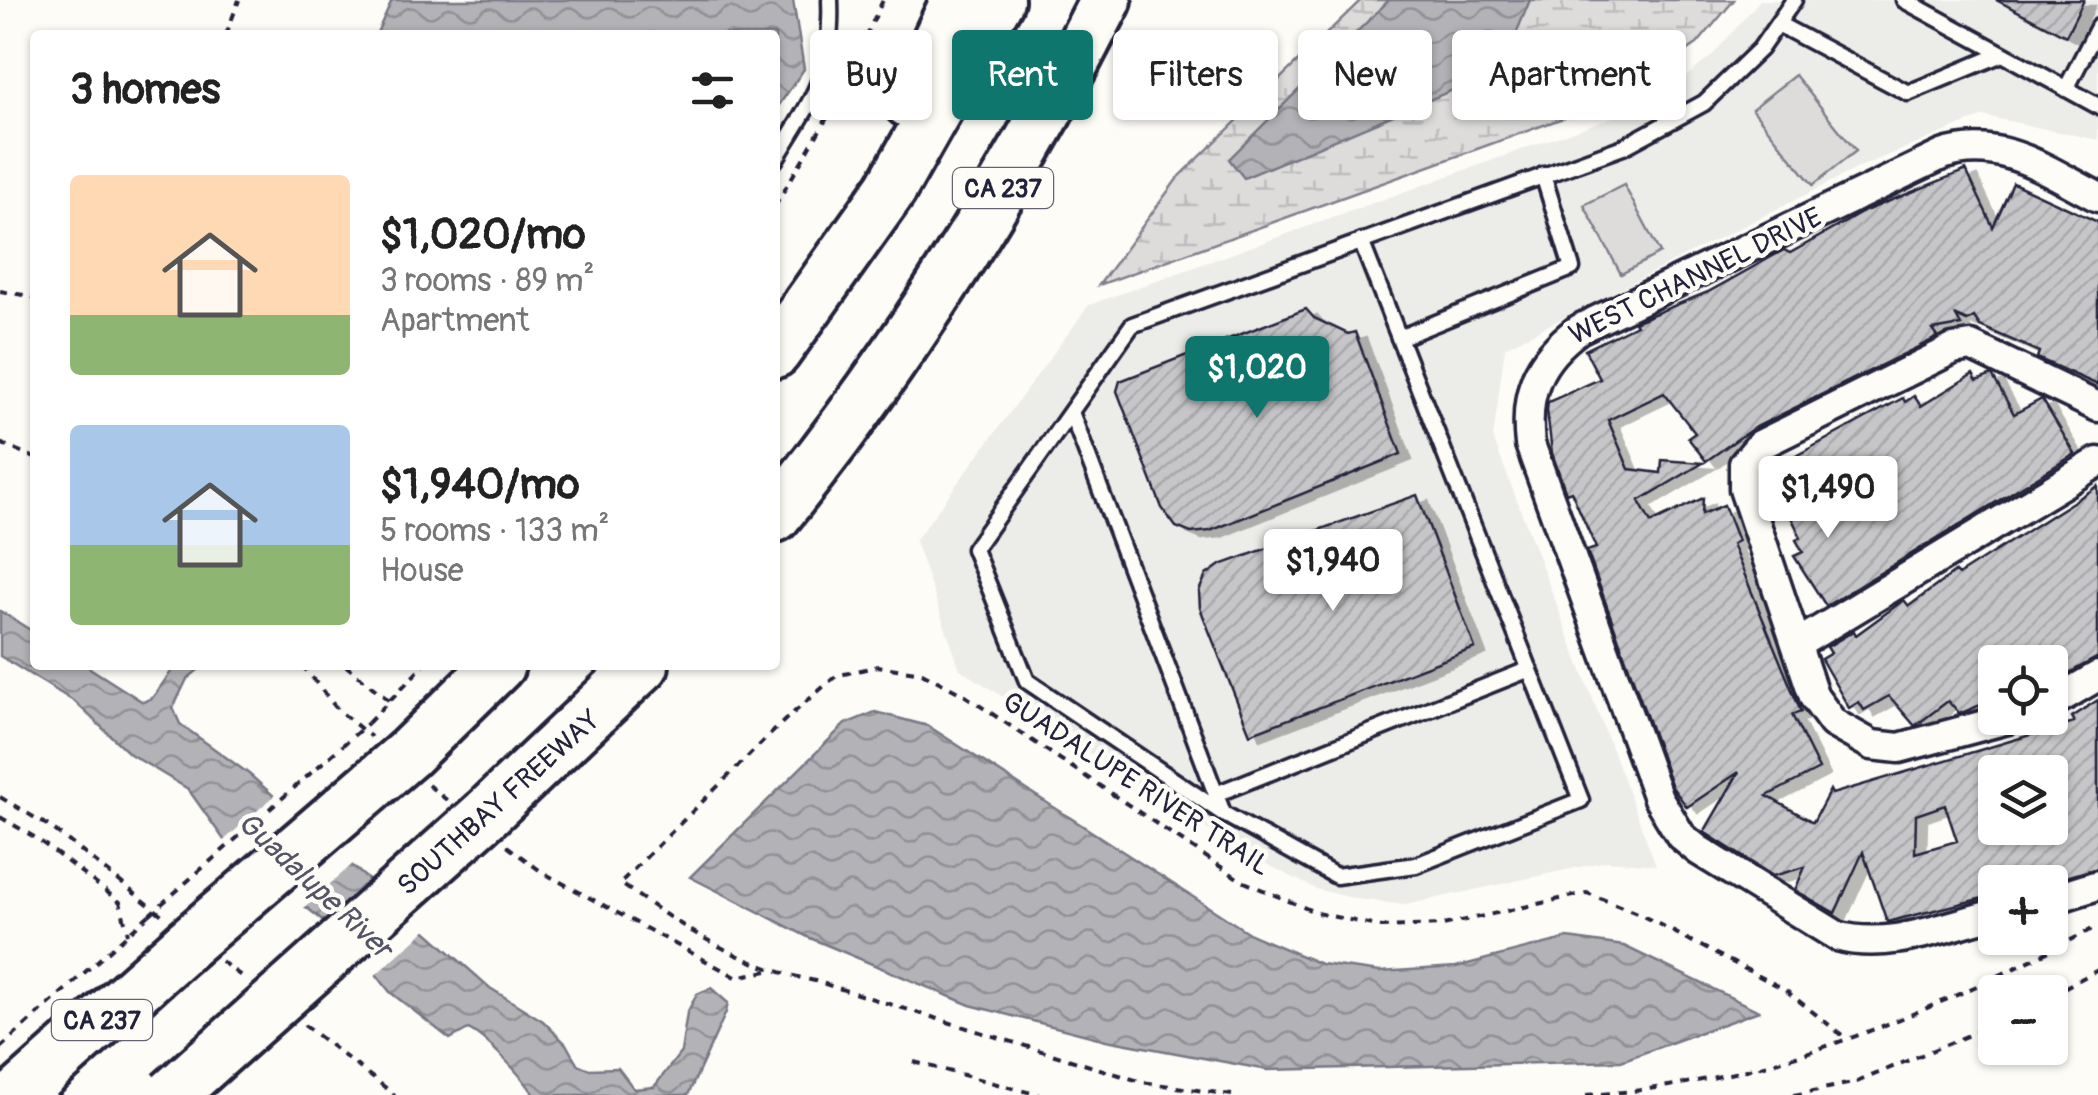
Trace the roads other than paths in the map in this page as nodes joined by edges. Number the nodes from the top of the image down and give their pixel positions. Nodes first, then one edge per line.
1 (830, 0) edge
2 (957, 0) edge
3 (998, 0) edge
4 (1106, 0) edge
5 (1141, 0) edge
6 (1794, 0) edge
7 (1904, 0) edge
8 (1778, 24) junction
9 (2098, 28) edge
10 (2002, 54) junction
11 (2066, 88) junction
12 (2098, 106) edge
13 (780, 152) edge
14 (1542, 175) junction
15 (2098, 197) edge
16 (1360, 240) junction
17 (808, 309) junction
18 (1399, 338) junction
19 (780, 345) edge
20 (886, 368) junction
21 (2098, 407) edge
22 (1071, 412) junction
23 (2098, 462) edge
24 (780, 509) edge
25 (1799, 643) junction
26 (1530, 669) junction
27 (494, 670) edge
28 (638, 670) edge
29 (2098, 676) edge
30 (2068, 694) edge
31 (1978, 727) edge
32 (1216, 794) junction
33 (1224, 814) junction
34 (2098, 885) edge
35 (2068, 894) edge
36 (1978, 918) edge
37 (18, 1095) edge
38 (172, 1095) edge

1 - 13 lane
2 - 17 highway
3 - 17 highway
4 - 20 highway, CA 237
5 - 20 highway
6 - 8 lane
7 - 10 lane
8 - 10 lane
8 - 14 lane
9 - 11 lane
10 - 11 lane
11 - 12 lane
14 - 16 lane
14 - 18 lane
15 - 36 street, WEST CHANNEL DRIVE
16 - 18 lane
16 - 22 lane
17 - 19 highway
18 - 26 lane
20 - 24 highway, CA 237
21 - 25 street
22 - 32 lane
22 - 33 lane
23 - 25 street
25 - 31 street
26 - 32 lane
26 - 33 lane
27 - 37 highway, CA 237, bridge
28 - 38 highway, SOUTHBAY FREEWAY, bridge
29 - 30 street
32 - 33 lane
34 - 35 street

